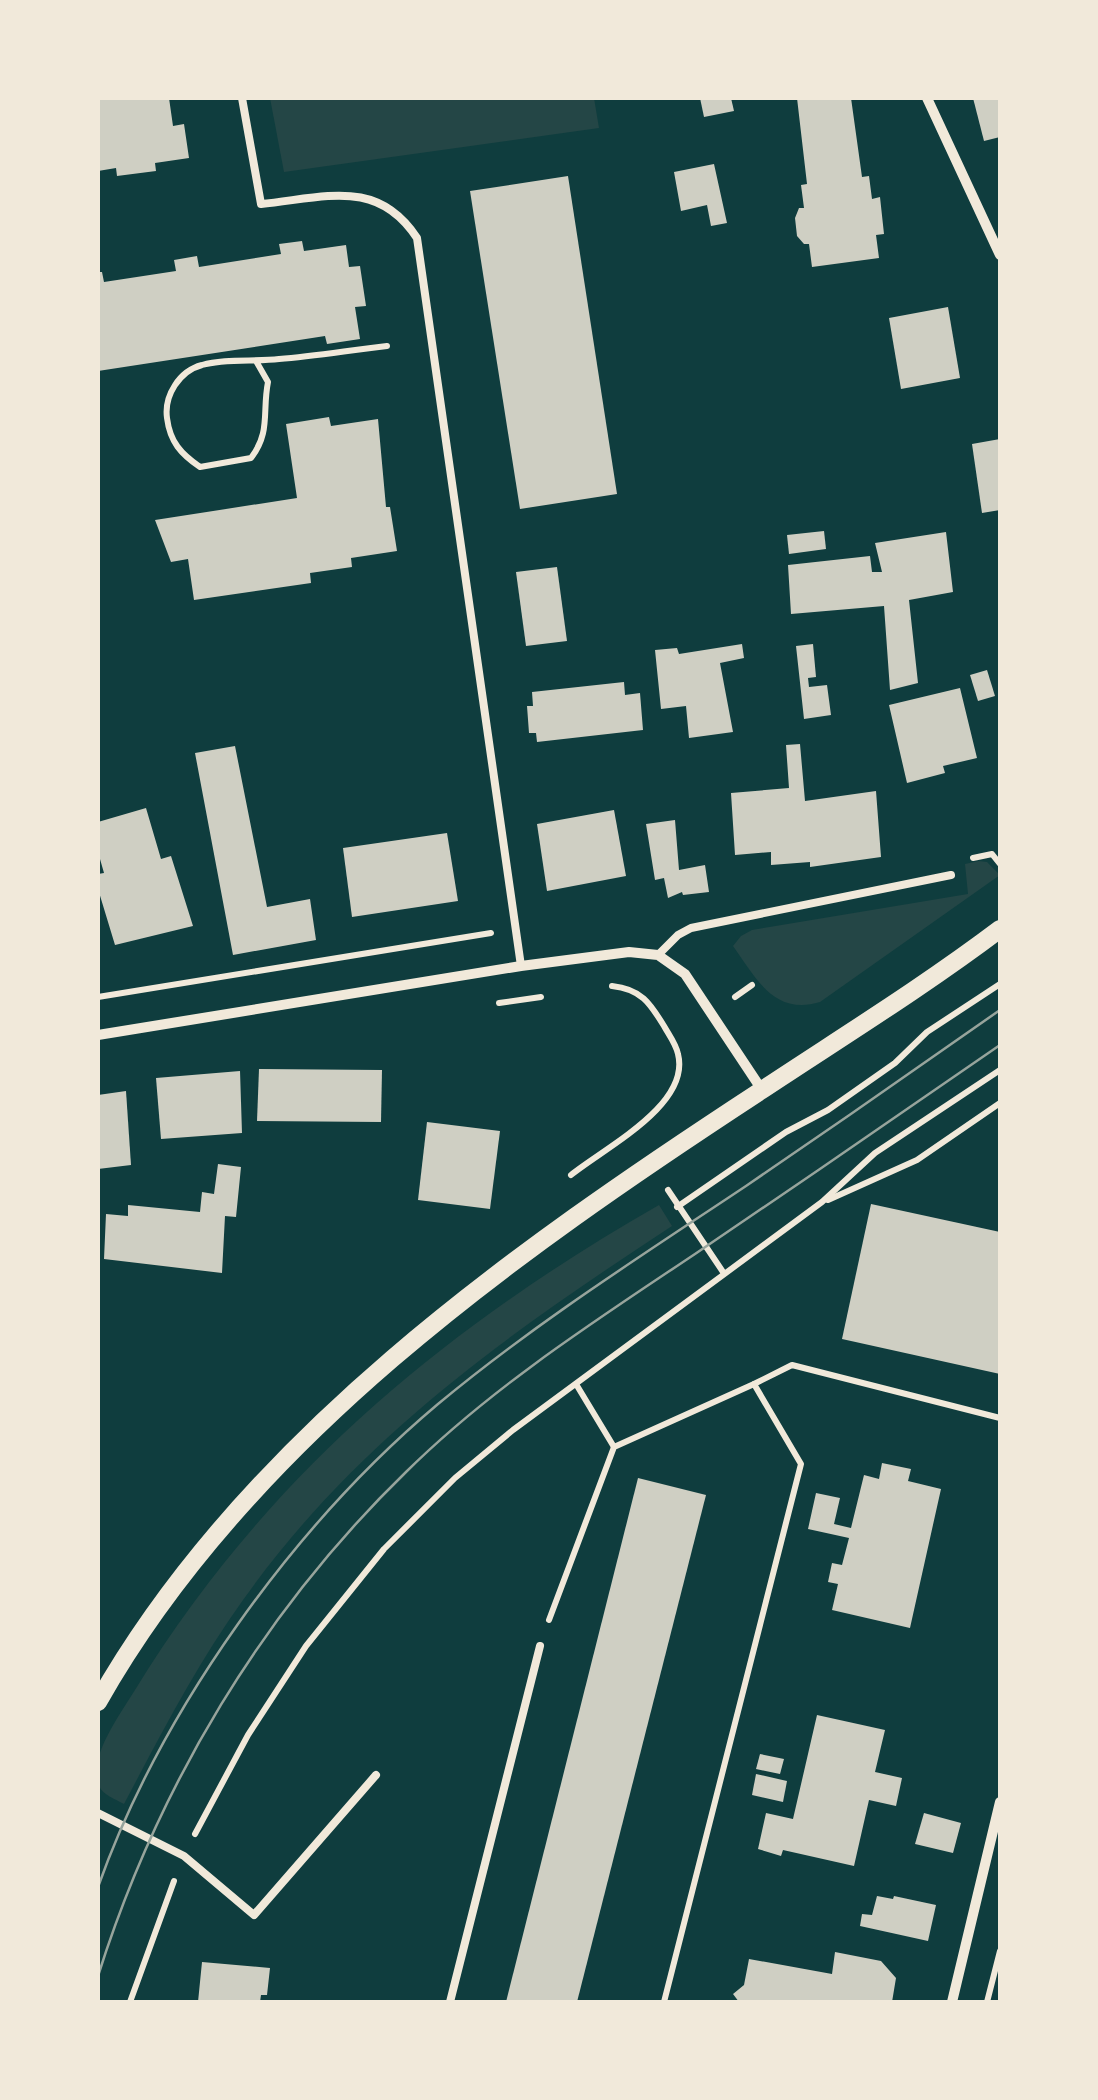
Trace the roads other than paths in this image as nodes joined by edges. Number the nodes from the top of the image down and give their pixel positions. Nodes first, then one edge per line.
1 (242, 98) edge
2 (927, 98) edge
3 (1000, 255) edge
4 (951, 876) dead end
5 (1000, 929) edge
6 (658, 956) junction
7 (521, 966) junction
8 (98, 1035) edge
9 (762, 1090) junction
10 (540, 1646) road end
11 (98, 1702) edge
12 (376, 1774) dead end
13 (1000, 1802) edge
14 (98, 1812) edge
15 (450, 2002) edge
16 (952, 2002) edge

1 - 7 lane
2 - 3 street
4 - 6 lane
5 - 9 street
6 - 7 street
6 - 9 street
7 - 8 street
9 - 11 street
10 - 15 lane
12 - 14 lane
13 - 16 street

